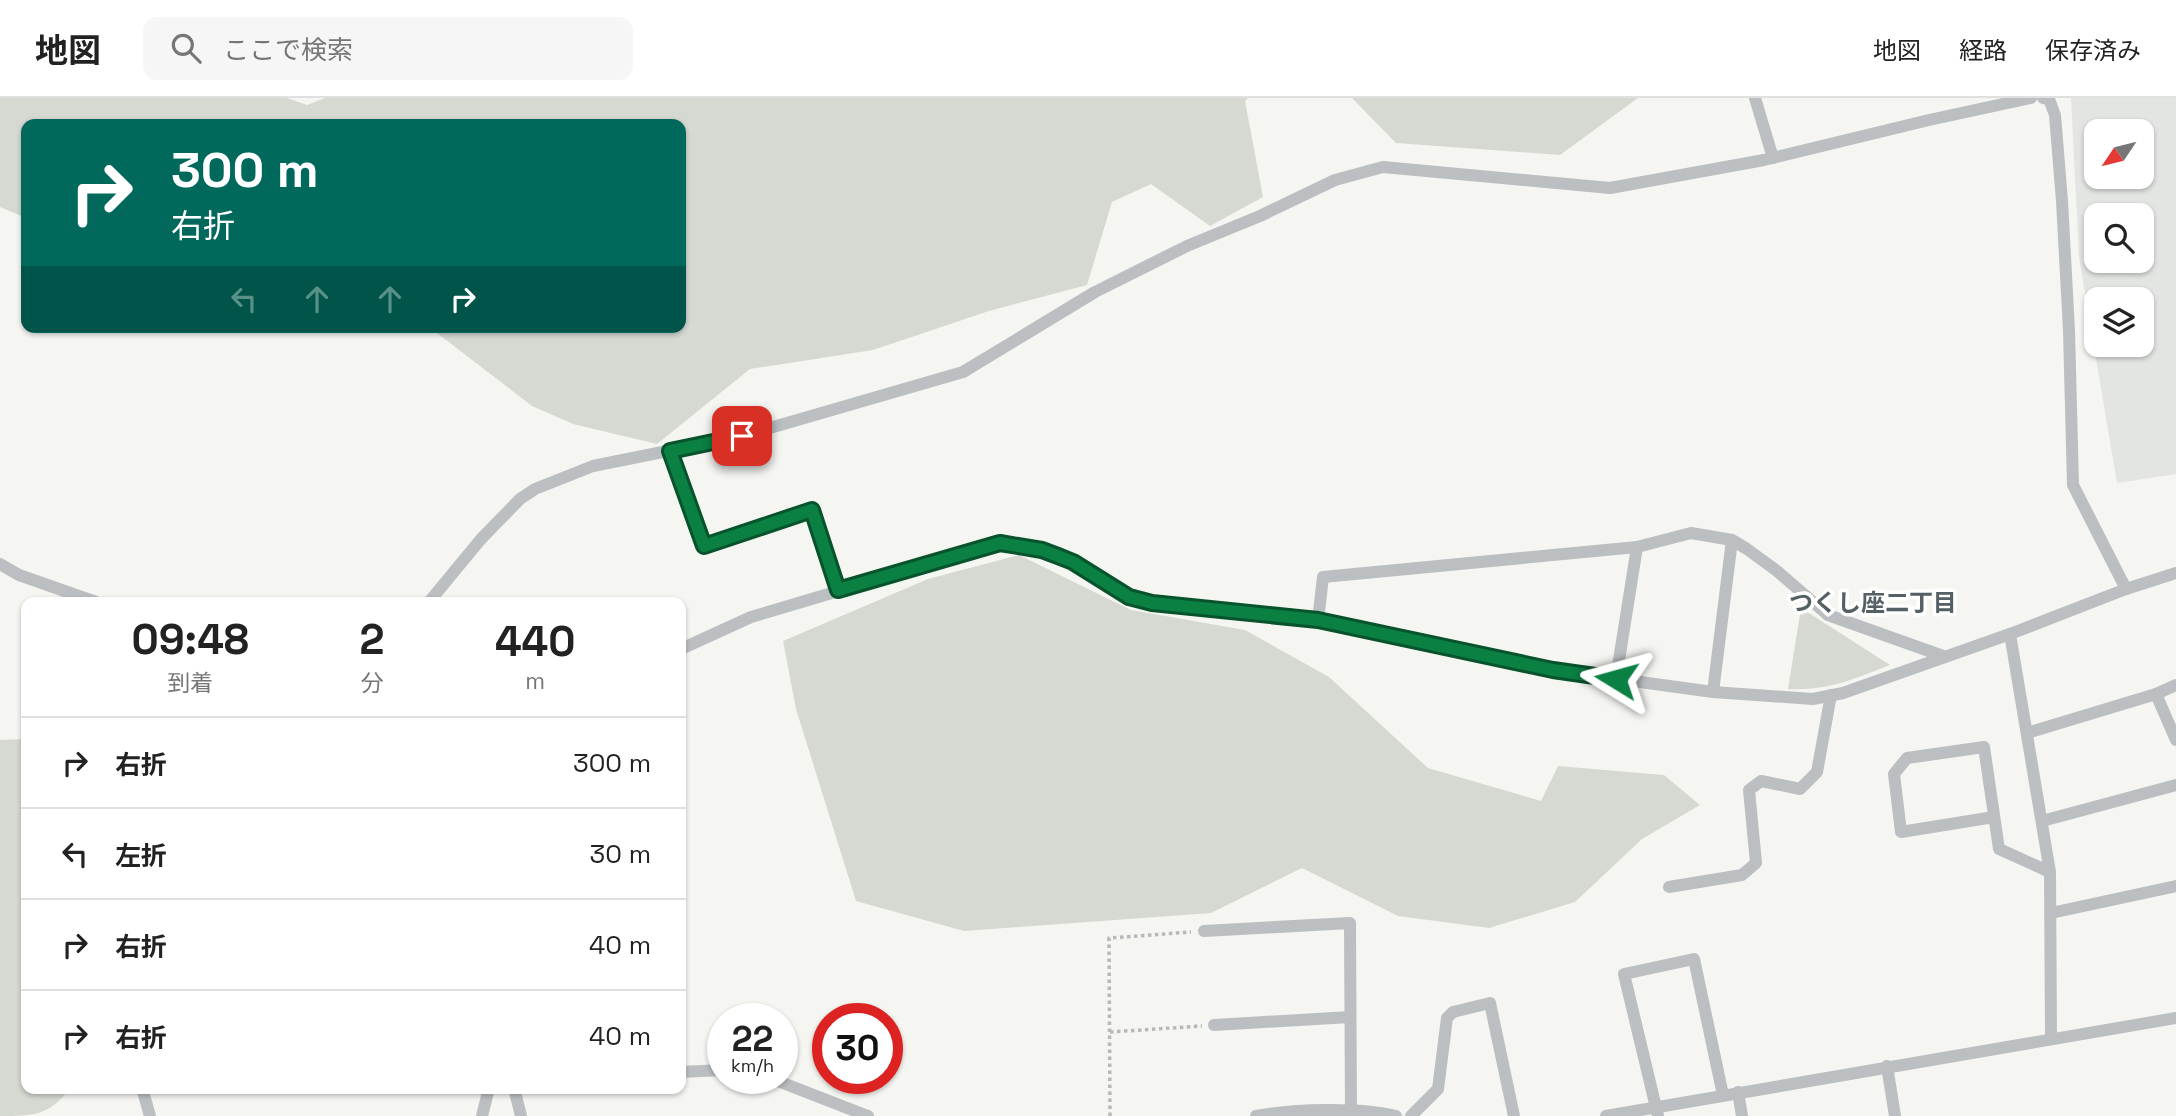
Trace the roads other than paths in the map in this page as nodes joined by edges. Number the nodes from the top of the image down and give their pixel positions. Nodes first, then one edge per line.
1 (1755, 98) edge
2 (2031, 98) edge
3 (2043, 98) edge
4 (1773, 158) junction
5 (670, 451) junction
6 (1732, 540) junction
7 (1637, 547) junction
8 (0, 564) edge
9 (2176, 573) edge
10 (2126, 589) junction
11 (838, 590) junction
12 (82, 597) edge
13 (433, 597) edge
14 (1318, 620) junction
15 (2010, 634) junction
16 (686, 647) edge
17 (1943, 656) junction
18 (1616, 679) junction
19 (2176, 685) edge
20 (1713, 692) junction
21 (2156, 694) junction
22 (1831, 695) junction
23 (2027, 733) junction
24 (2176, 740) edge
25 (2176, 785) edge
26 (1994, 817) junction
27 (2042, 821) junction
28 (2050, 872) junction
29 (2176, 886) edge
30 (1669, 887) dead end
31 (2051, 913) junction
32 (1204, 931) road end
33 (1350, 1017) junction
34 (2176, 1018) edge
35 (1214, 1025) road end
36 (2051, 1037) junction
37 (1886, 1066) junction
38 (707, 1071) edge
39 (686, 1072) edge
40 (798, 1089) edge
41 (1738, 1093) junction
42 (144, 1094) edge
43 (488, 1094) edge
44 (516, 1094) edge
45 (1723, 1095) junction
46 (1351, 1111) junction
47 (1657, 1112) edge
48 (1273, 1114) edge
49 (150, 1116) edge
50 (482, 1116) edge
51 (521, 1116) edge
52 (868, 1116) edge
53 (1256, 1116) edge
54 (1396, 1116) edge
55 (1411, 1116) edge
56 (1514, 1116) edge
57 (1606, 1116) edge
58 (1742, 1116) edge
59 (1895, 1116) edge

1 - 4 street
2 - 4 street
3 - 10 street
4 - 5 street
5 - 11 street
5 - 13 street
6 - 7 street
6 - 17 street
6 - 20 street
7 - 14 street
7 - 18 street
8 - 12 street
9 - 10 street
10 - 15 street
11 - 14 street
11 - 16 street
14 - 18 street
15 - 17 street
15 - 23 street
17 - 22 street
18 - 20 street
19 - 21 street
20 - 22 street
21 - 23 street
21 - 24 street
22 - 30 street
23 - 27 street
25 - 27 street
26 - 26 street
26 - 28 street
27 - 28 street
28 - 31 street
29 - 31 street
31 - 36 street
32 - 33 street
33 - 35 street
33 - 46 street
34 - 36 street
36 - 37 street
37 - 41 street
37 - 59 street
38 - 39 street
40 - 52 street
41 - 45 street
41 - 58 street
42 - 49 street
43 - 50 street
44 - 51 street
45 - 47 street
45 - 47 street
46 - 48 street
46 - 54 street
47 - 57 street
48 - 53 street
55 - 56 street

